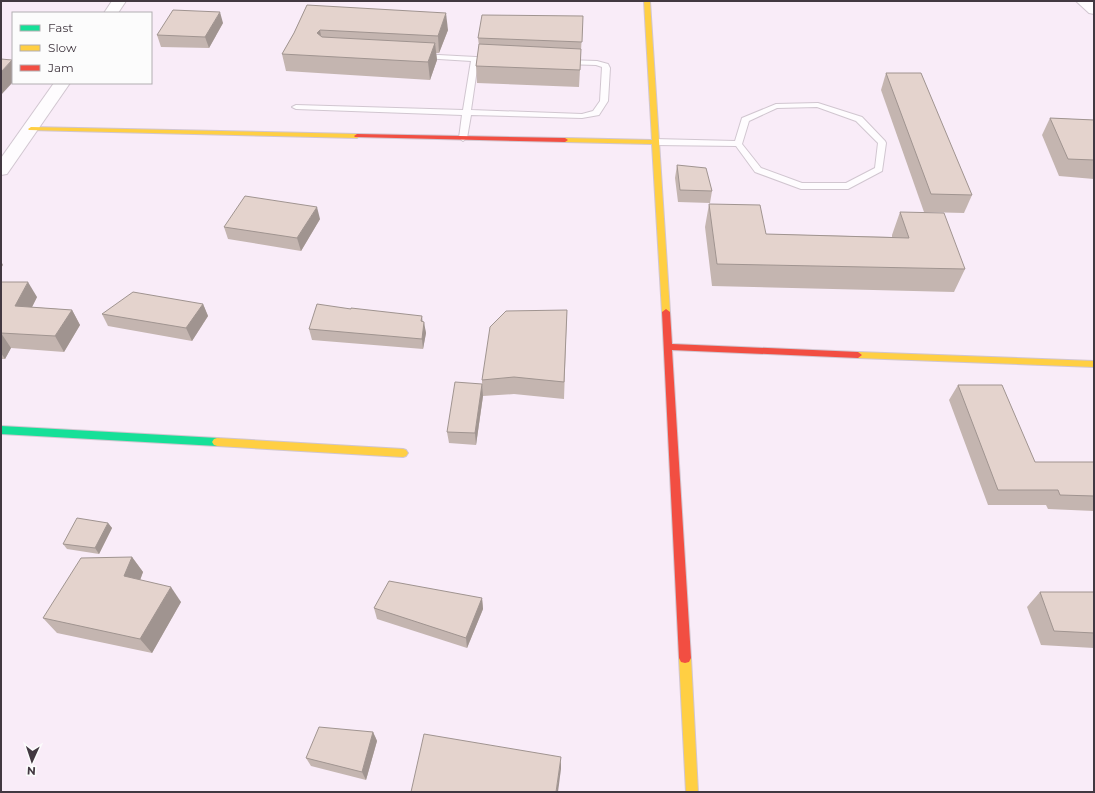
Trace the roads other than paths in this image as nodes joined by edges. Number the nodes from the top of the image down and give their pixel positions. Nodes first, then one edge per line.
1 (119, 1) edge
2 (647, 1) edge
3 (1083, 1) edge
4 (1094, 10) edge
5 (112, 12) edge
6 (412, 56) edge
7 (475, 59) junction
8 (498, 60) edge
9 (559, 62) edge
10 (61, 84) edge
11 (296, 107) dead end
12 (467, 113) junction
13 (31, 129) junction
14 (463, 138) junction
15 (655, 142) junction
16 (738, 144) junction
17 (1, 170) edge
18 (668, 347) junction
19 (1094, 364) edge
20 (1, 430) edge
21 (404, 453) dead end
22 (692, 792) edge

1 - 5 street
2 - 15 street
3 - 4 street
6 - 7 lane
7 - 8 lane
7 - 12 lane
9 - 12 lane
10 - 13 street
11 - 12 lane
12 - 14 lane
13 - 14 street
13 - 17 street
14 - 15 street
15 - 16 lane
15 - 18 street
16 - 16 lane
18 - 19 street
18 - 22 street
20 - 21 street

